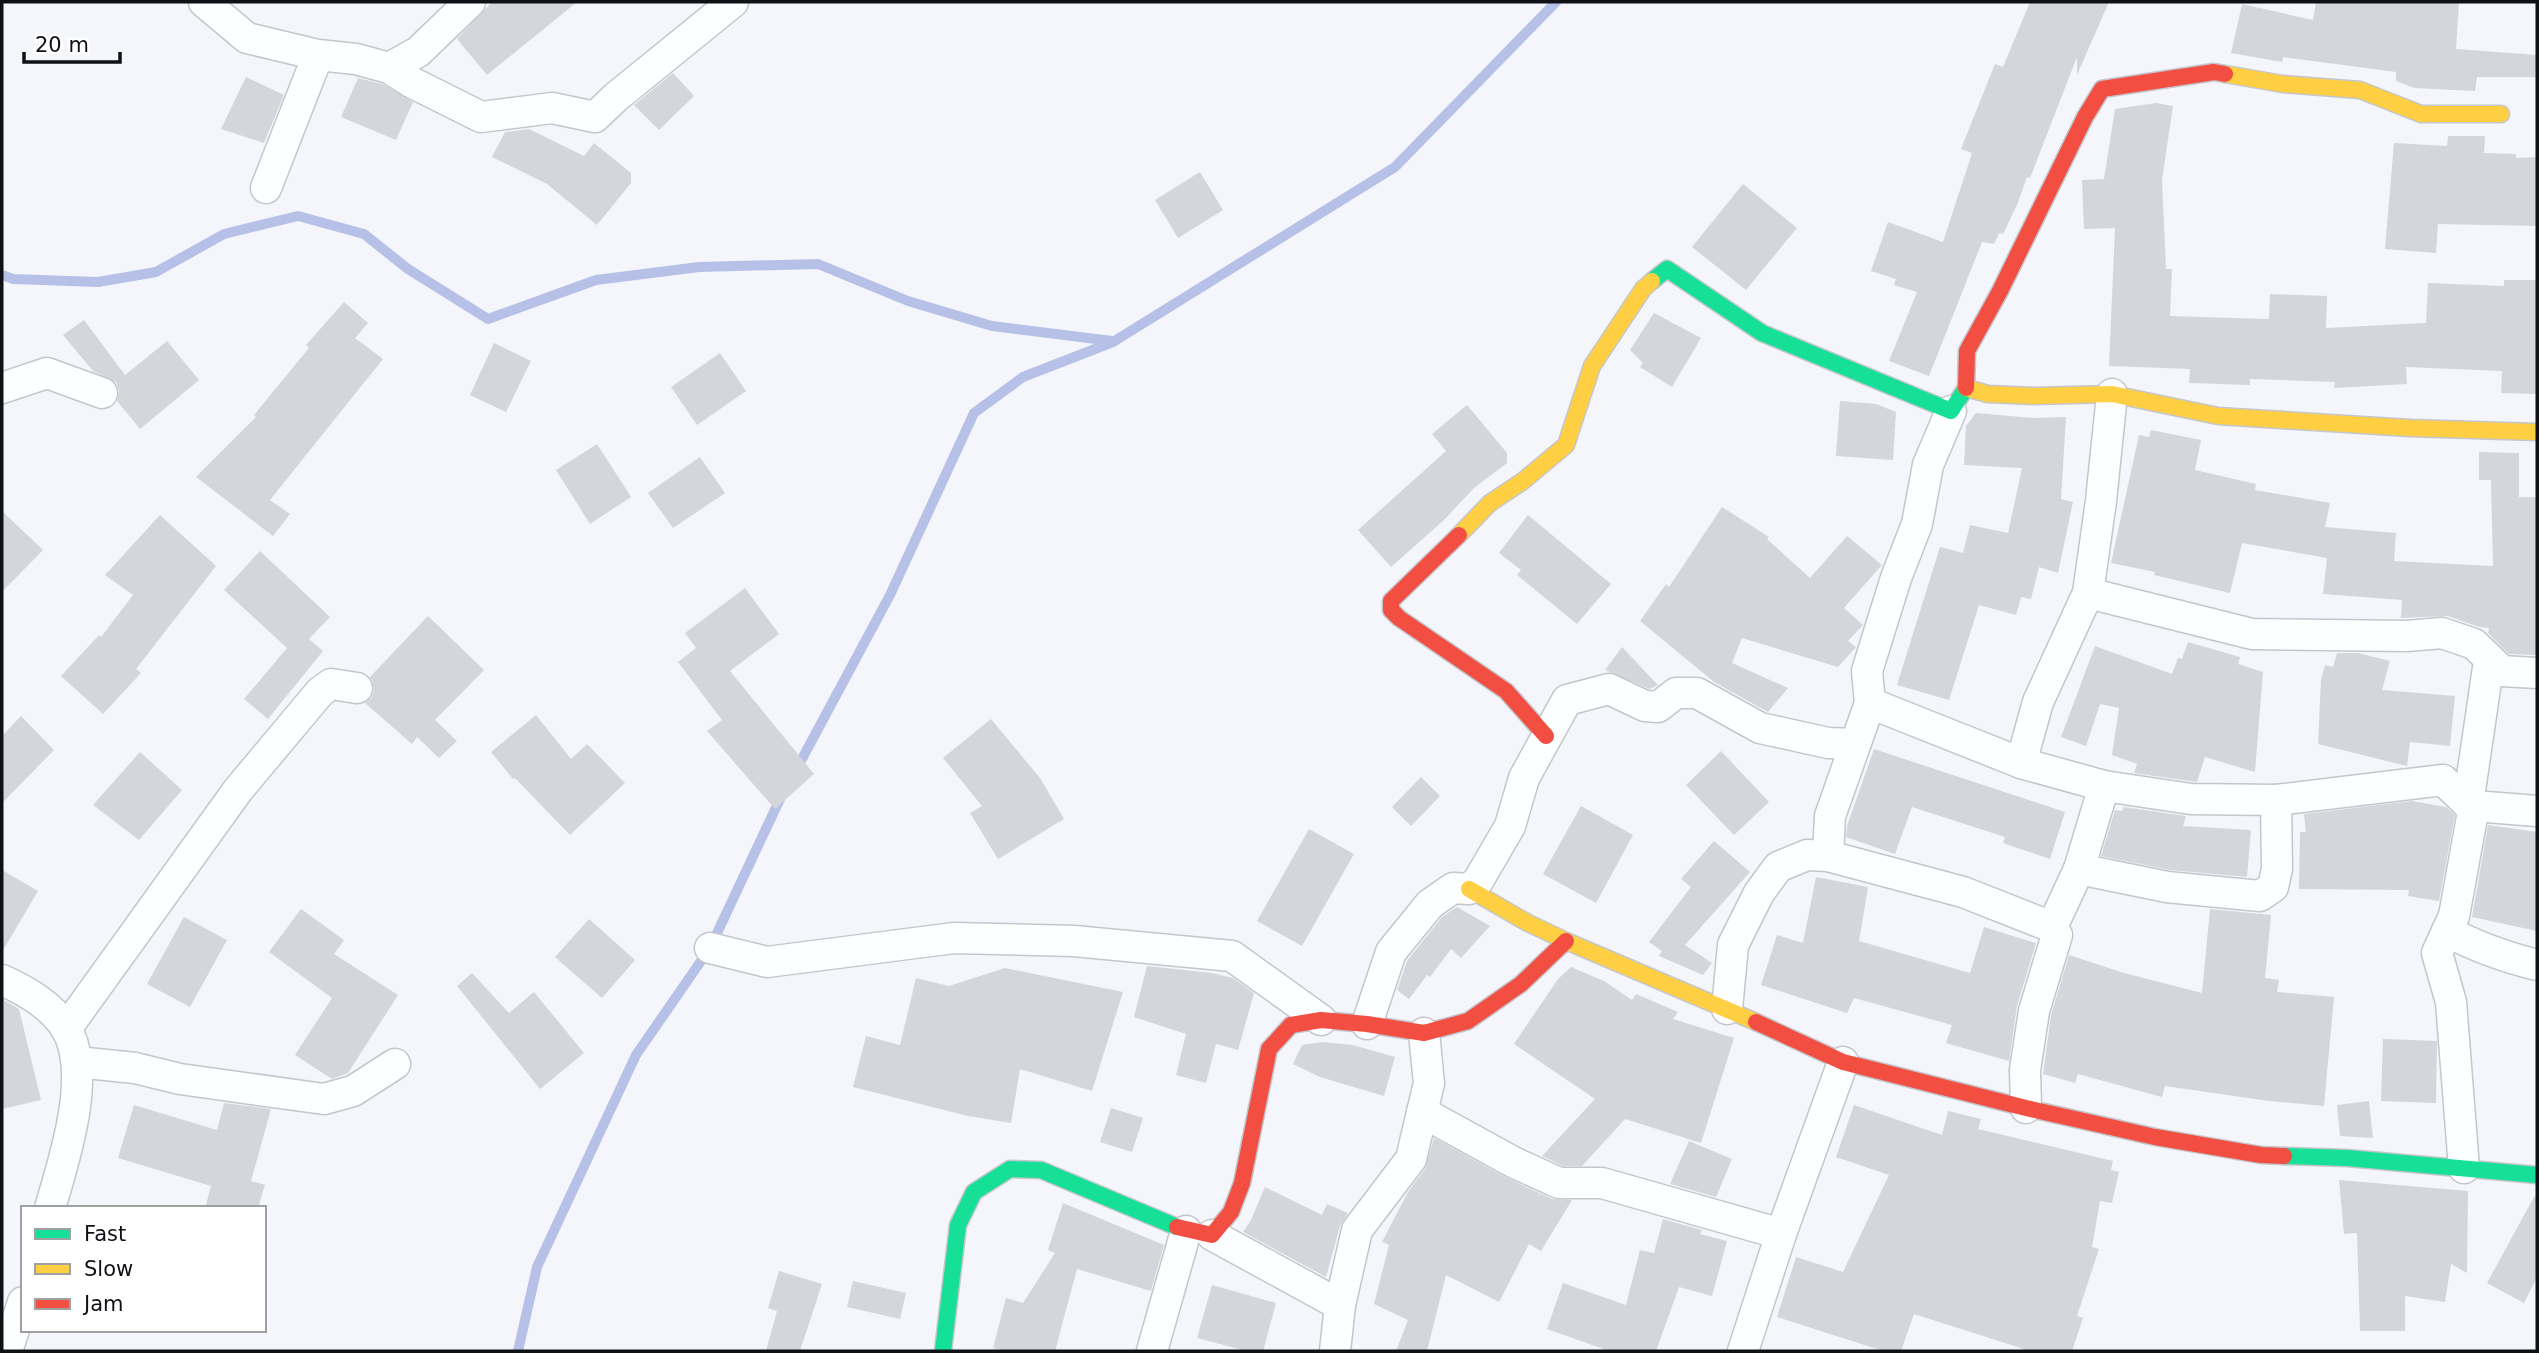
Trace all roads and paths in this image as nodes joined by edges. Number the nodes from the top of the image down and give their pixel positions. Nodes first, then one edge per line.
1 (204, 2) edge
2 (470, 2) edge
3 (733, 2) edge
4 (318, 55) junction
5 (389, 68) junction
6 (2501, 114) dead end
7 (267, 188) dead end
8 (2, 388) edge
9 (102, 393) dead end
10 (2112, 394) junction
11 (1958, 400) junction
12 (2537, 432) edge
13 (2088, 593) junction
14 (2489, 661) junction
15 (2537, 673) edge
16 (357, 688) dead end
17 (1870, 702) junction
18 (1546, 736) junction
19 (1855, 744) junction
20 (2021, 763) junction
21 (2104, 786) junction
22 (2276, 800) junction
23 (2471, 805) junction
24 (2537, 811) edge
25 (1828, 856) junction
26 (2080, 869) junction
27 (1469, 889) junction
28 (2052, 927) junction
29 (2447, 931) junction
30 (1566, 941) junction
31 (710, 948) dead end
32 (2537, 965) edge
33 (2, 980) edge
34 (1727, 1009) junction
35 (1321, 1020) junction
36 (1367, 1024) junction
37 (66, 1029) junction
38 (1424, 1033) junction
39 (77, 1062) junction
40 (1843, 1062) junction
41 (395, 1064) dead end
42 (2026, 1108) junction
43 (1422, 1112) junction
44 (2464, 1168) junction
45 (2537, 1175) edge
46 (51, 1206) edge
47 (1199, 1233) junction
48 (1781, 1234) junction
49 (1340, 1305) junction
50 (21, 1310) edge
51 (12, 1347) edge
52 (943, 1351) edge
53 (1152, 1351) edge
54 (1335, 1351) edge
55 (1743, 1351) edge

1 - 4 street
2 - 5 street
3 - 5 street
4 - 5 street
4 - 7 street
6 - 11 street
8 - 9 street
10 - 11 street
10 - 12 street
10 - 13 street
11 - 17 street
11 - 18 street
13 - 14 street
13 - 20 street
14 - 15 street
14 - 23 street
16 - 37 street
17 - 19 street
17 - 20 street
18 - 19 street
18 - 27 street
19 - 25 street
20 - 21 street
21 - 22 street
21 - 26 street
22 - 23 street
22 - 26 street
23 - 24 street
23 - 29 street
25 - 28 street
25 - 34 street
26 - 28 street
27 - 30 street
27 - 36 street
28 - 42 street
29 - 32 street
29 - 44 street
30 - 34 street
30 - 38 street
31 - 35 street
33 - 37 street
34 - 40 street
35 - 36 street
35 - 47 street
36 - 38 street
37 - 39 street
38 - 43 street
39 - 41 street
39 - 46 street
40 - 42 street
40 - 48 street
42 - 44 street
43 - 48 street
43 - 49 street
44 - 45 street
47 - 49 street
47 - 52 street
47 - 53 street
48 - 55 street
49 - 54 street
50 - 51 street

